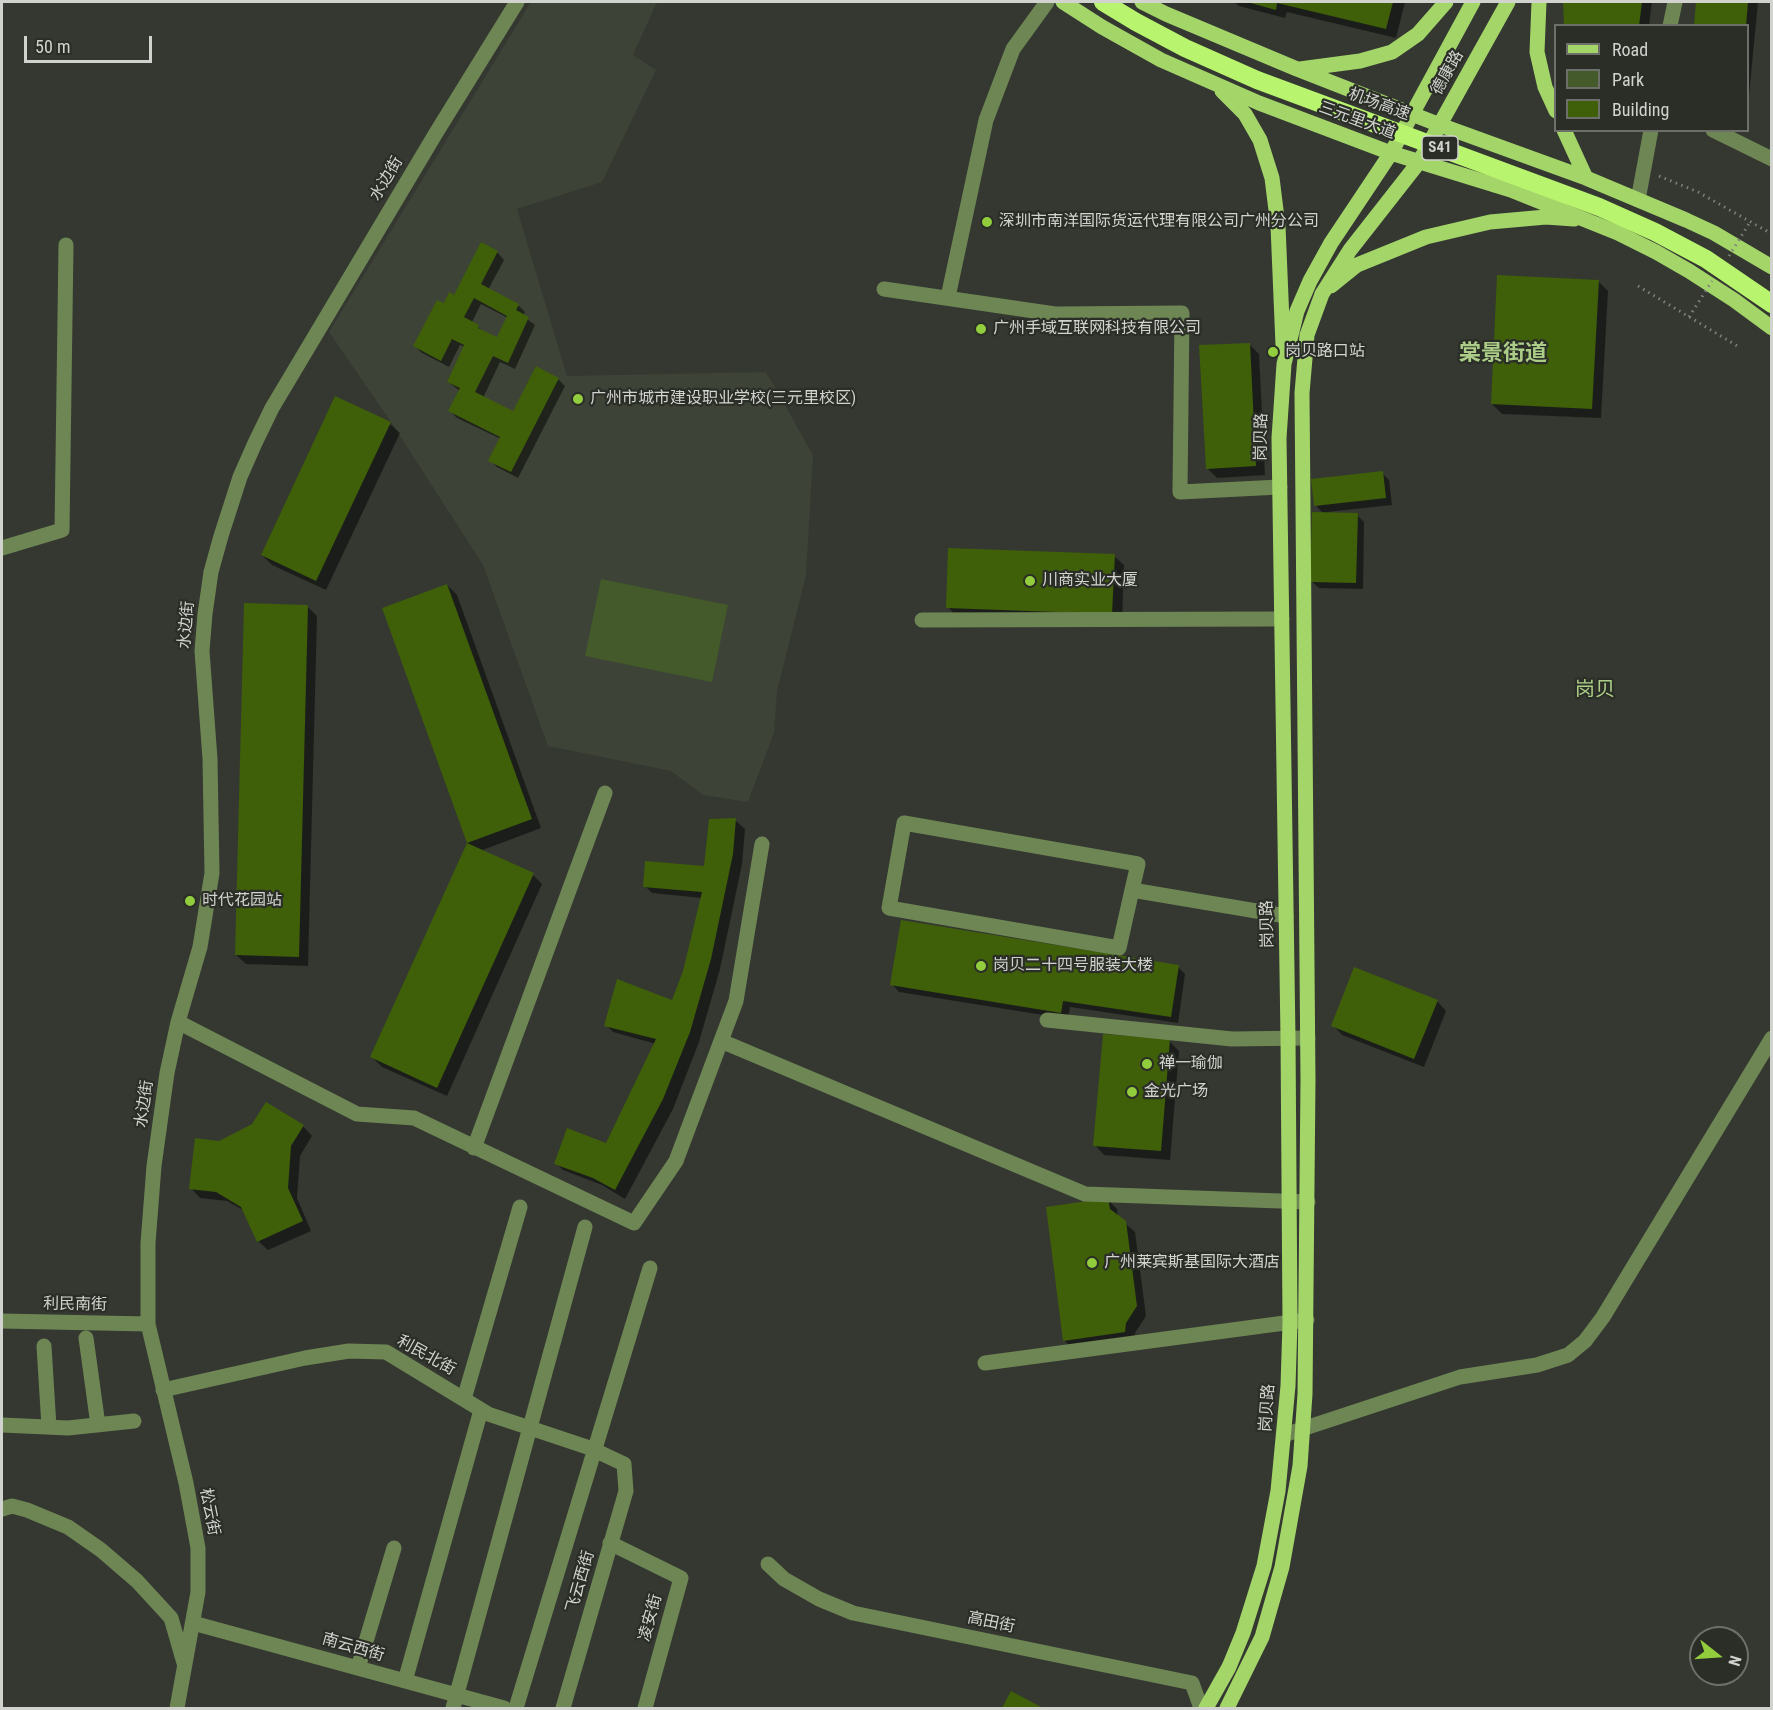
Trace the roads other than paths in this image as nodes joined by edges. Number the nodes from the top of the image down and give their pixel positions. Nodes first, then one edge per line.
1 (517, 2) edge
2 (1047, 2) edge
3 (1064, 2) edge
4 (1102, 2) edge
5 (1142, 2) edge
6 (1446, 2) edge
7 (1473, 2) edge
8 (1508, 2) edge
9 (1539, 2) edge
10 (1675, 2) edge
11 (1670, 24) edge
12 (1297, 69) junction
13 (1215, 85) junction
14 (1554, 107) edge
15 (1413, 114) junction
16 (1440, 125) junction
17 (1565, 132) edge
18 (1651, 132) edge
19 (1717, 132) edge
20 (1391, 153) junction
21 (1772, 159) edge
22 (1419, 162) junction
23 (1586, 178) junction
24 (1622, 193) junction
25 (1638, 200) junction
26 (1588, 220) junction
27 (1607, 229) junction
28 (66, 245) dead end
29 (1772, 267) edge
30 (884, 289) dead end
31 (1322, 294) junction
32 (948, 297) junction
33 (1772, 304) edge
34 (1772, 328) edge
35 (1284, 364) junction
36 (1280, 487) junction
37 (2, 548) edge
38 (1282, 619) junction
39 (922, 620) dead end
40 (605, 793) dead end
41 (762, 844) dead end
42 (1132, 890) junction
43 (1286, 916) junction
44 (1047, 1020) dead end
45 (178, 1022) junction
46 (1288, 1038) junction
47 (1308, 1038) junction
48 (1772, 1038) edge
49 (721, 1041) junction
50 (474, 1148) junction
51 (1289, 1201) junction
52 (1308, 1202) junction
53 (520, 1208) dead end
54 (585, 1227) dead end
55 (650, 1268) dead end
56 (1307, 1320) junction
57 (2, 1321) edge
58 (1290, 1323) junction
59 (148, 1324) junction
60 (86, 1338) dead end
61 (44, 1346) dead end
62 (985, 1363) dead end
63 (163, 1390) junction
64 (464, 1399) junction
65 (481, 1410) junction
66 (134, 1421) dead end
67 (2, 1425) edge
68 (98, 1425) junction
69 (49, 1427) junction
70 (530, 1428) junction
71 (1303, 1428) junction
72 (1284, 1435) junction
73 (595, 1450) junction
74 (624, 1464) joint
75 (2, 1509) edge
76 (610, 1544) junction
77 (394, 1548) dead end
78 (768, 1564) dead end
79 (194, 1623) junction
80 (185, 1666) junction
81 (358, 1668) junction
82 (405, 1681) junction
83 (455, 1702) edge
84 (177, 1708) edge
85 (504, 1708) edge
86 (516, 1708) edge
87 (563, 1708) edge
88 (645, 1708) edge
89 (1201, 1708) edge
90 (1206, 1708) edge
91 (1227, 1708) edge

1 - 45 street, 水边街
2 - 32 street
3 - 13 main road, 三元里大道
4 - 33 highway, 机场高速 / S41, bridge
5 - 12 main road, 三元里大道
6 - 12 main road
7 - 15 main road, 德康路
8 - 16 main road, 德康路
9 - 14 main road
10 - 11 street
12 - 15 main road, 三元里大道
13 - 20 main road, 三元里大道
13 - 35 main road
15 - 16 main road, 三元里大道
15 - 20 main road, 德康路
16 - 22 main road, 德康路
16 - 23 main road, 三元里大道
17 - 23 main road
18 - 25 street
19 - 21 street
20 - 22 main road, 三元里大道
20 - 35 main road, 岗贝路
22 - 26 main road, 三元里大道
22 - 31 main road
23 - 24 main road, 三元里大道
24 - 25 main road, 三元里大道
24 - 27 main road
25 - 29 main road, 三元里大道
26 - 27 main road, 三元里大道
26 - 31 main road
27 - 34 main road, 三元里大道
28 - 37 street
30 - 32 street
31 - 47 main road
32 - 36 street
35 - 36 main road, 岗贝路
36 - 38 main road, 岗贝路
38 - 39 street
38 - 43 main road, 岗贝路
40 - 50 street
41 - 49 street
42 - 42 street
42 - 43 street
43 - 46 main road, 岗贝路
44 - 46 street
45 - 50 street
45 - 59 street, 水边街
46 - 47 street
46 - 51 main road, 岗贝路
47 - 52 main road
48 - 71 street
49 - 50 street
49 - 51 street
51 - 52 street
51 - 58 main road, 岗贝路
52 - 56 main road
53 - 64 street
54 - 70 street
55 - 73 street
56 - 58 street
56 - 71 main road
57 - 59 street, 利民南街
58 - 62 street
58 - 72 main road, 岗贝路
59 - 63 street, 松云街
60 - 68 street
61 - 69 street
63 - 64 street, 利民北街
63 - 79 street, 松云街
64 - 65 street, 利民北街
65 - 70 street, 利民北街
65 - 82 street
66 - 68 street
67 - 69 street
68 - 69 street
70 - 73 street, 利民北街
70 - 83 street
71 - 72 street
71 - 91 main road
72 - 90 main road, 岗贝路
73 - 74 street, 利民北街
73 - 86 street
74 - 76 street, 飞云西街
75 - 80 street
76 - 87 street, 飞云西街
76 - 88 street, 凌安街
77 - 81 street
78 - 89 street, 高田街
79 - 80 street, 松云街
79 - 81 street, 南云西街
80 - 84 street, 松云街
81 - 82 street, 南云西街
82 - 83 street, 南云西街
83 - 85 street, 南云西街

